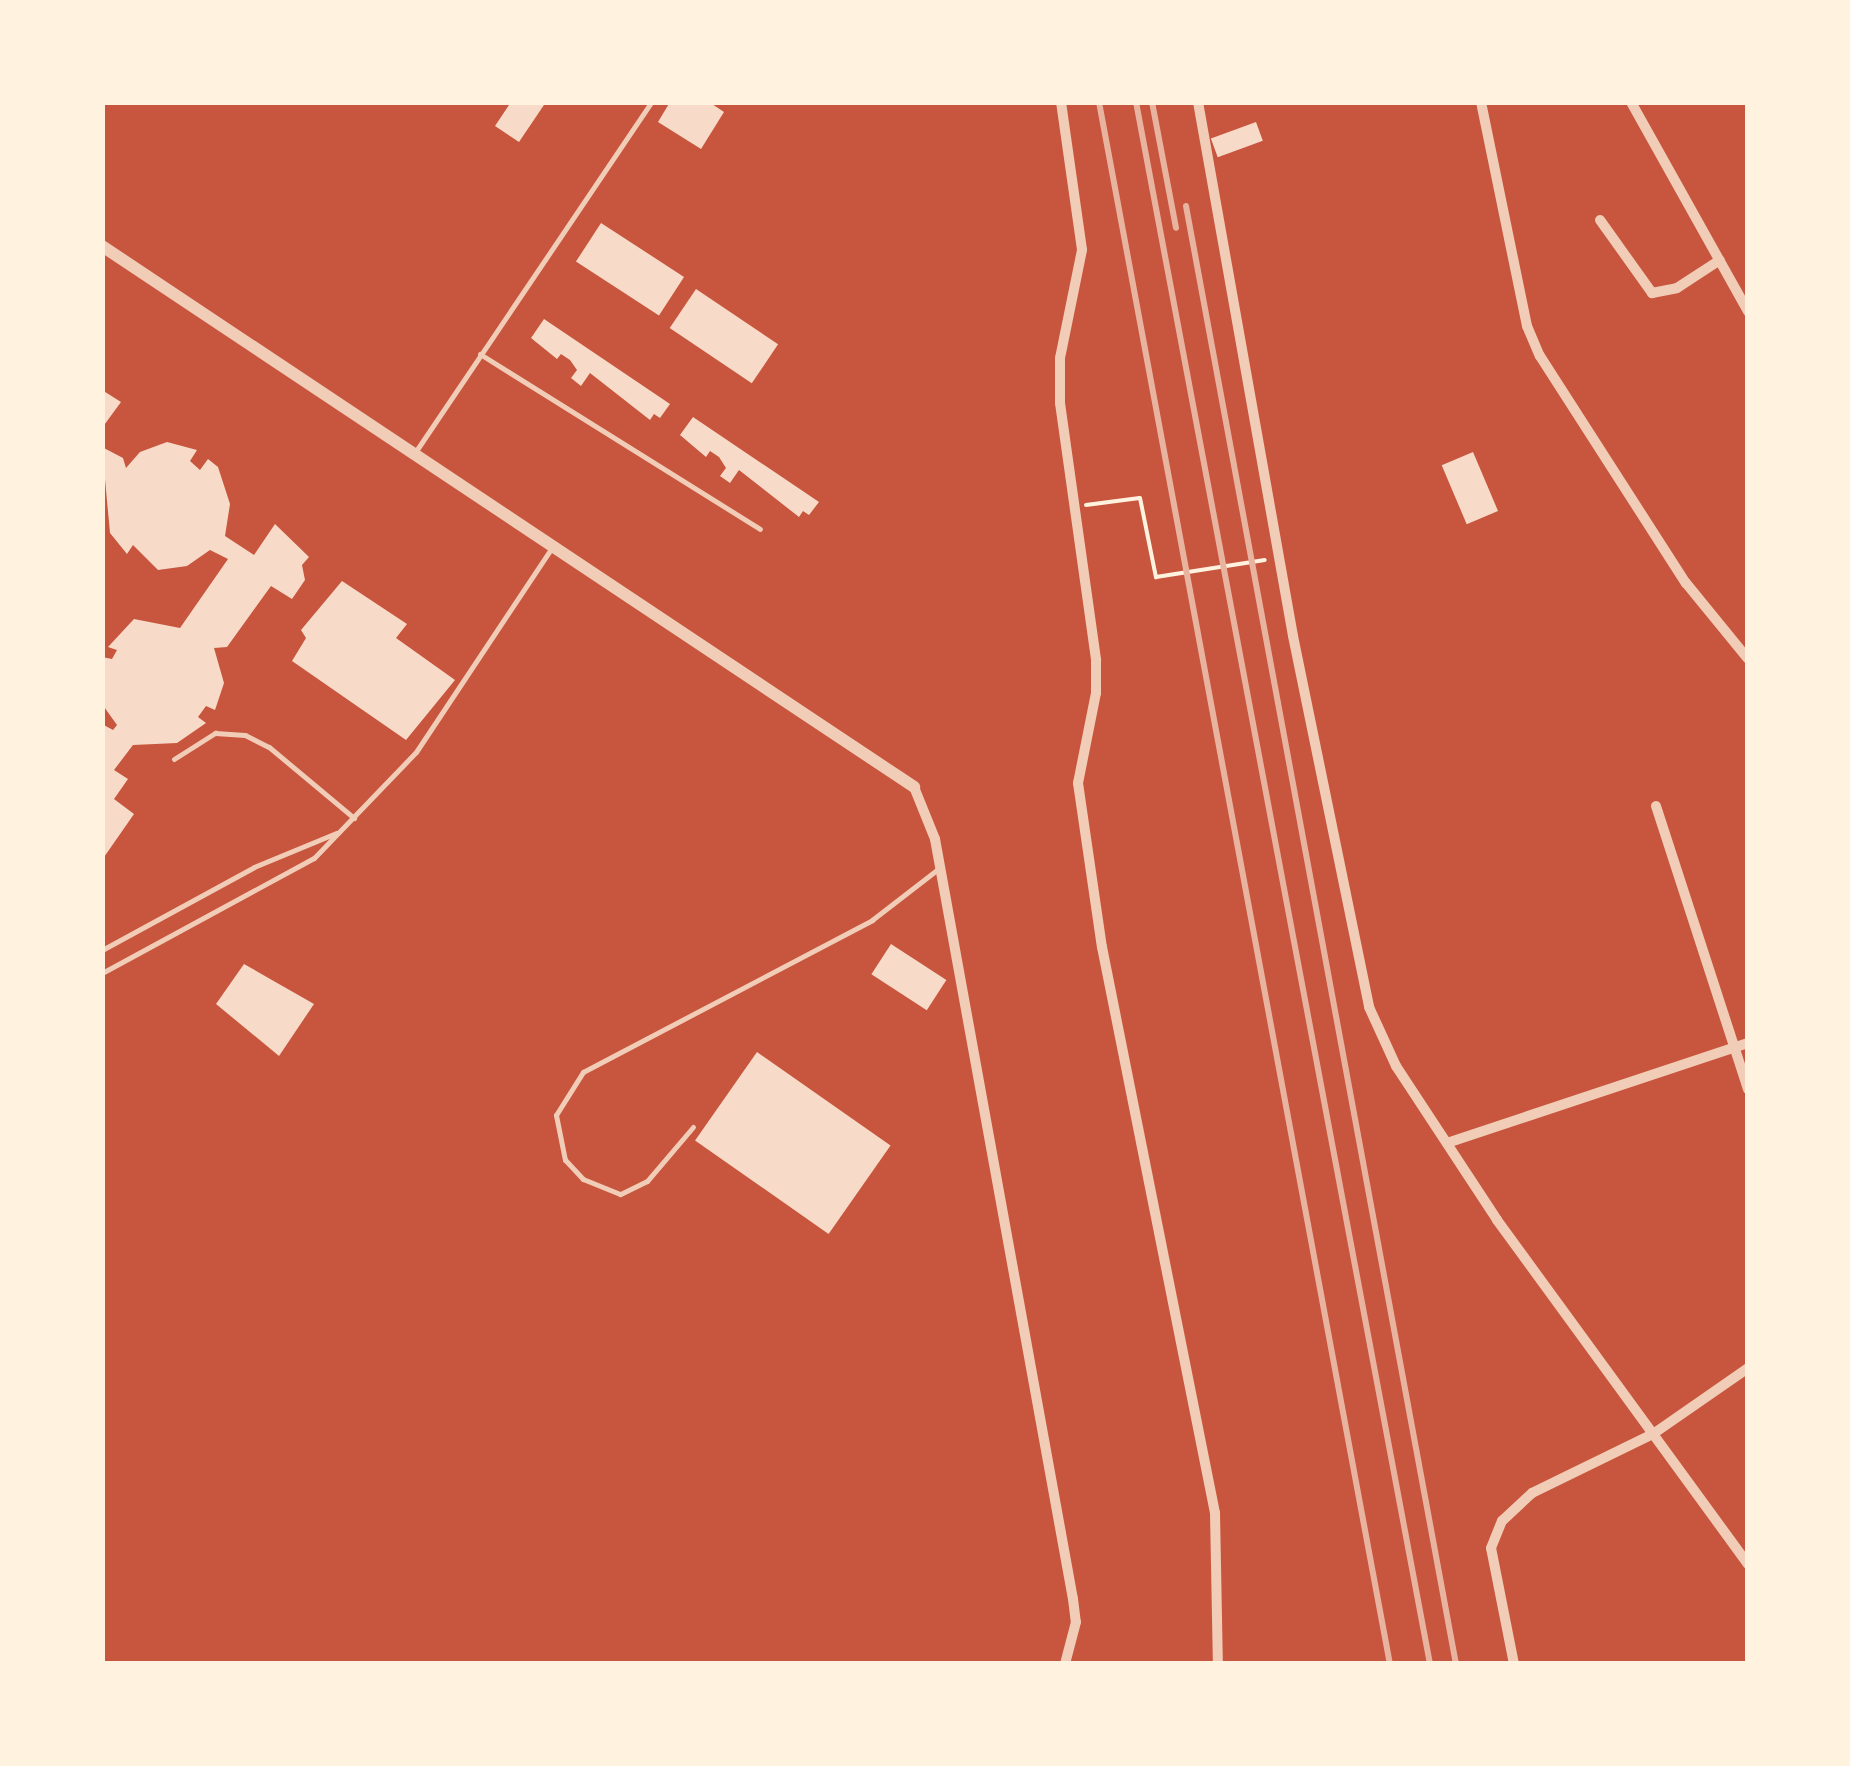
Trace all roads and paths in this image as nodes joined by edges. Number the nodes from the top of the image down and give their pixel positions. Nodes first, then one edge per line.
1 (651, 102) edge
2 (1061, 102) edge
3 (1214, 102) edge
4 (1482, 102) edge
5 (1648, 102) edge
6 (1199, 106) edge
7 (1634, 106) edge
8 (1600, 220) dead end
9 (102, 246) edge
10 (1720, 260) junction
11 (1748, 312) edge
12 (480, 354) junction
13 (414, 453) junction
14 (1072, 507) junction
15 (760, 530) dead end
16 (553, 546) junction
17 (1274, 559) dead end
18 (1748, 659) edge
19 (174, 759) dead end
20 (914, 787) joint
21 (1656, 806) dead end
22 (354, 818) junction
23 (340, 832) junction
24 (940, 867) junction
25 (102, 950) edge
26 (102, 973) edge
27 (1748, 1043) edge
28 (1731, 1048) junction
29 (1748, 1089) edge
30 (693, 1128) dead end
31 (1447, 1144) junction
32 (1748, 1368) edge
33 (1653, 1434) junction
34 (1748, 1564) edge
35 (1064, 1664) edge
36 (1218, 1664) edge
37 (1514, 1664) edge

1 - 12 lane
2 - 14 street
3 - 6 street
4 - 18 street
5 - 7 street
6 - 31 street
7 - 10 street
8 - 10 street
9 - 13 street
10 - 11 street
12 - 13 lane
12 - 15 lane
13 - 16 street
14 - 17 path
14 - 36 street
16 - 20 street
16 - 22 lane
19 - 22 lane
20 - 24 street
21 - 28 street
22 - 23 lane
23 - 25 lane
23 - 26 lane
24 - 30 lane
24 - 35 street
27 - 28 street
28 - 29 street
28 - 31 street
31 - 33 street
32 - 33 street
33 - 34 street
33 - 37 street

